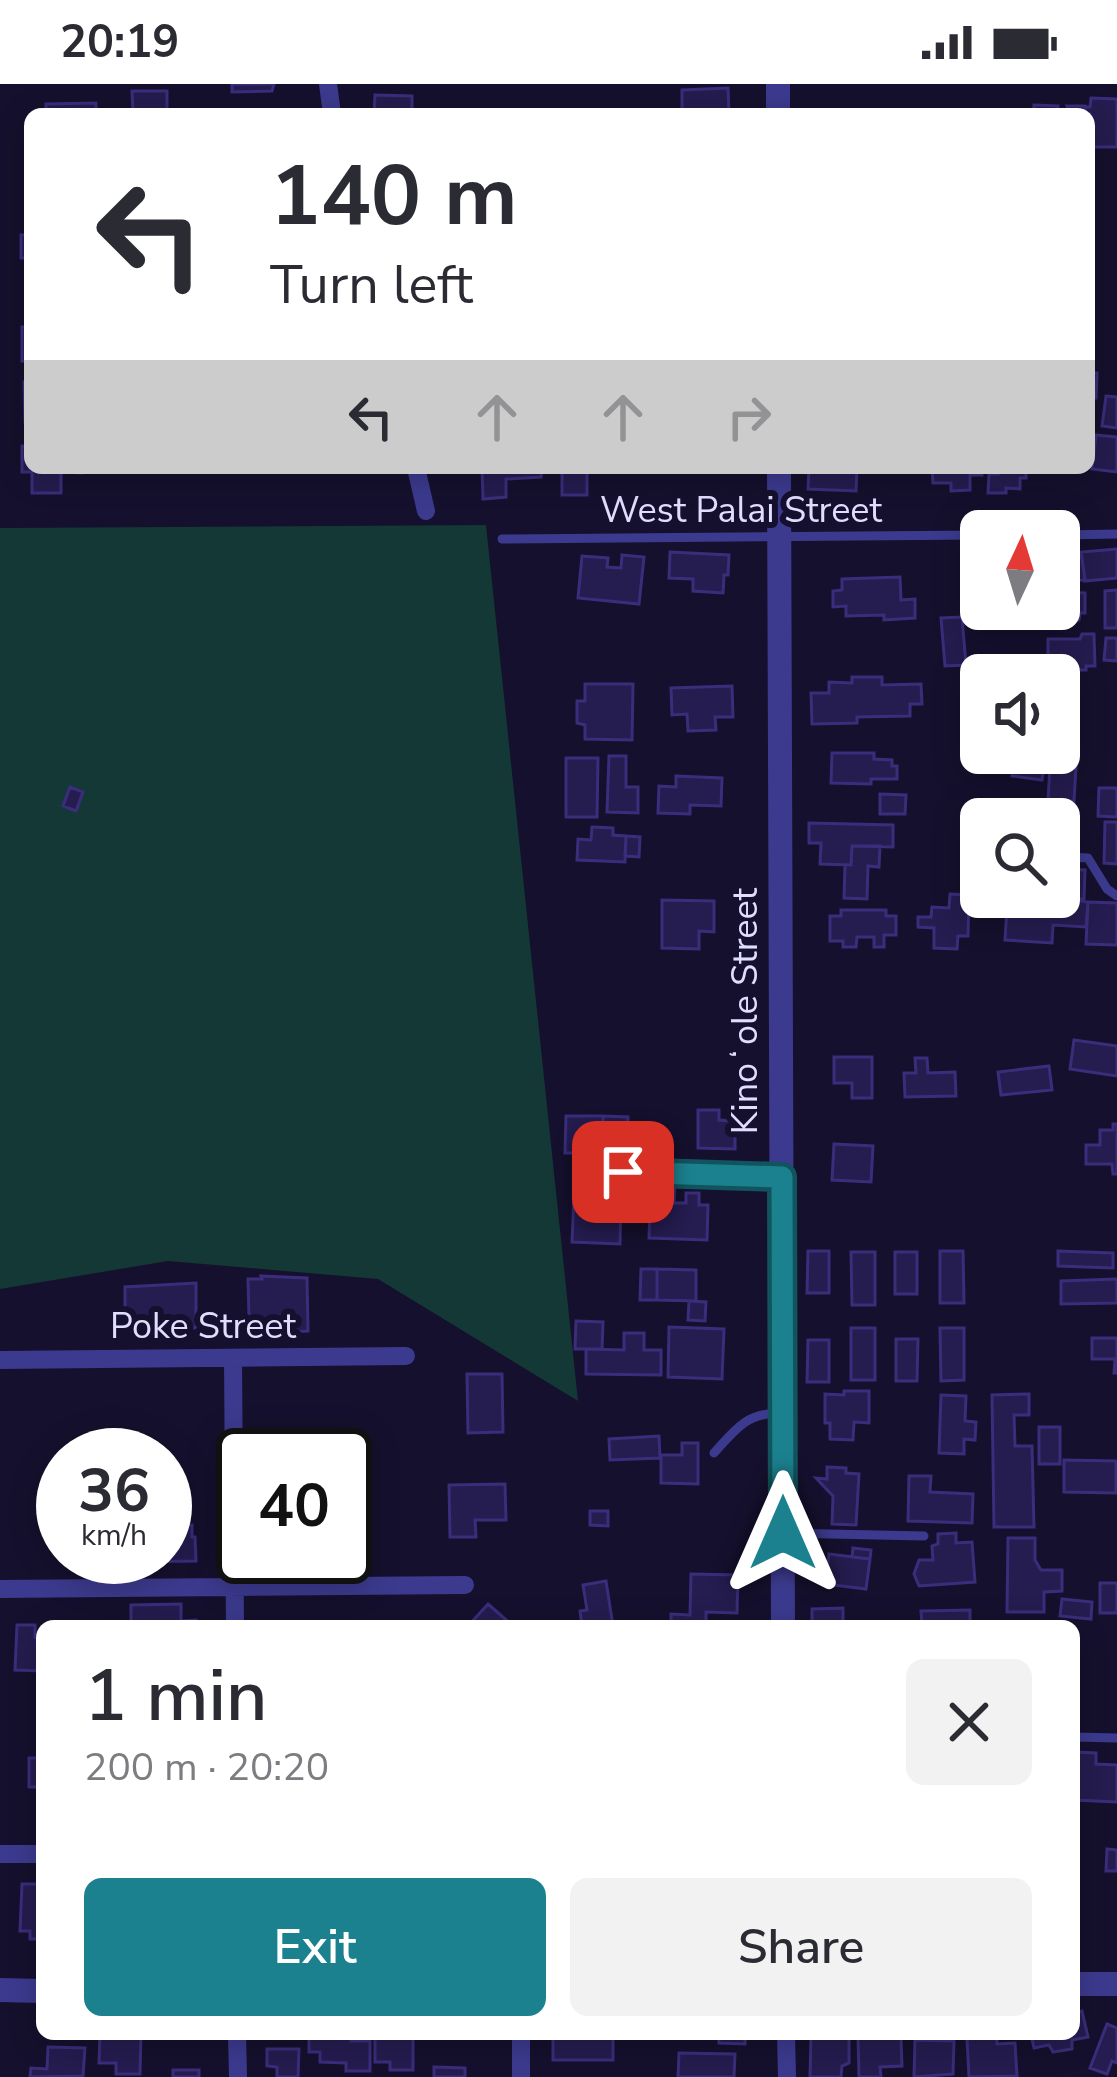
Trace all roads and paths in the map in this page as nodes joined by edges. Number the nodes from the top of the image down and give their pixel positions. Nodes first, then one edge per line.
1 (417, 474) edge
2 (779, 474) edge
3 (426, 511) dead end
4 (1117, 534) edge
5 (960, 535) edge
6 (1080, 535) edge
7 (779, 536) junction
8 (502, 538) dead end
9 (1080, 858) edge
10 (1117, 896) edge
11 (623, 1172) dead end
12 (782, 1177) junction
13 (406, 1356) dead end
14 (0, 1360) edge
15 (233, 1360) junction
16 (782, 1415) junction
17 (714, 1453) dead end
18 (783, 1533) junction
19 (924, 1536) dead end
20 (234, 1585) junction
21 (465, 1585) dead end
22 (0, 1589) edge
23 (235, 1620) edge
24 (783, 1620) edge
25 (1080, 1737) edge
26 (1117, 1738) edge
27 (0, 1854) edge
28 (36, 1854) edge
29 (1080, 1984) edge
30 (1117, 1984) edge
31 (0, 1990) edge
32 (36, 1990) edge
33 (237, 2040) edge
34 (521, 2040) edge
35 (786, 2040) edge
36 (238, 2077) edge
37 (521, 2077) edge
38 (787, 2077) edge

1 - 3 street
2 - 7 street, Kinoʻole Street
4 - 6 lane
5 - 7 lane, West Palai Street
7 - 8 lane, West Palai Street
7 - 12 street, Kinoʻole Street
9 - 10 lane
11 - 12 lane
12 - 16 street, Kinoʻole Street
13 - 15 street, Poke Street
14 - 15 street, Poke Street
15 - 20 street
16 - 17 lane
16 - 18 street, Kinoʻole Street
18 - 19 lane
18 - 24 street, Kinoʻole Street
20 - 21 street
20 - 22 street
20 - 23 street
25 - 26 lane
27 - 28 street
29 - 30 street
31 - 32 street
33 - 36 street
34 - 37 street
35 - 38 street

